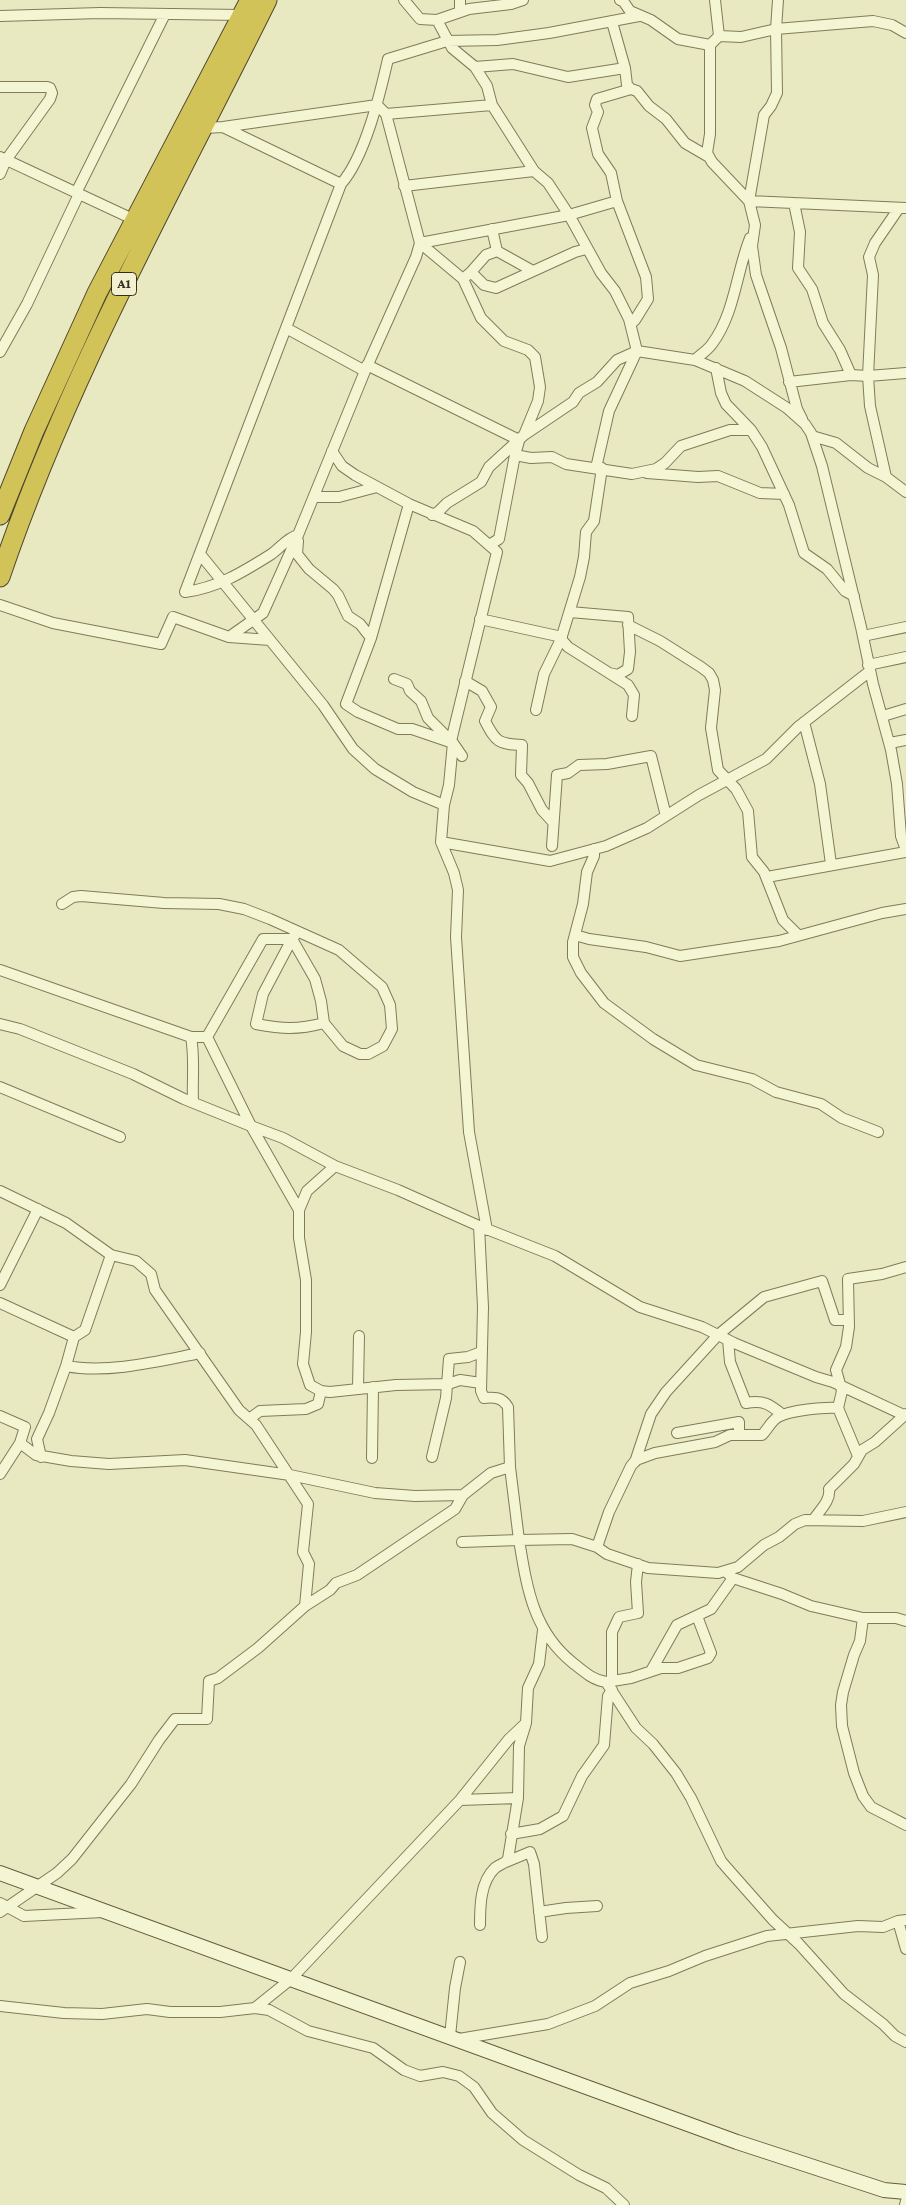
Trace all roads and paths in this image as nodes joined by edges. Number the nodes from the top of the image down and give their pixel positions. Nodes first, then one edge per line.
1 (266, 0) edge
2 (404, 0) edge
3 (460, 0) edge
4 (522, 0) edge
5 (620, 0) edge
6 (715, 0) edge
7 (778, 0) edge
8 (492, 3) edge
9 (246, 8) edge
10 (460, 11) junction
11 (165, 14) junction
12 (0, 16) edge
13 (639, 16) junction
14 (437, 20) junction
15 (612, 22) junction
16 (776, 29) junction
17 (906, 33) edge
18 (720, 36) junction
19 (447, 41) junction
20 (710, 45) junction
21 (476, 67) junction
22 (625, 68) junction
23 (0, 87) edge
24 (630, 89) junction
25 (377, 105) junction
26 (492, 105) junction
27 (386, 114) junction
28 (223, 127) junction
29 (204, 128) junction
30 (709, 157) junction
31 (3, 158) edge
32 (534, 171) junction
33 (0, 174) edge
34 (341, 184) junction
35 (404, 186) junction
36 (78, 193) junction
37 (617, 201) junction
38 (749, 201) junction
39 (794, 203) junction
40 (903, 208) edge
41 (568, 215) junction
42 (135, 220) junction
43 (755, 225) junction
44 (154, 227) junction
45 (492, 229) junction
46 (420, 243) junction
47 (586, 249) junction
48 (497, 251) junction
49 (533, 271) junction
50 (471, 272) junction
51 (463, 279) junction
52 (629, 319) junction
53 (286, 328) junction
54 (637, 351) junction
55 (0, 352) edge
56 (695, 360) junction
57 (366, 368) junction
58 (716, 368) junction
59 (906, 373) edge
60 (851, 375) junction
61 (868, 376) junction
62 (789, 382) junction
63 (805, 424) junction
64 (751, 430) junction
65 (812, 436) junction
66 (522, 438) junction
67 (332, 451) junction
68 (515, 455) junction
69 (599, 468) junction
70 (644, 472) junction
71 (886, 477) junction
72 (377, 487) junction
73 (906, 492) edge
74 (784, 494) junction
75 (314, 497) junction
76 (409, 504) junction
77 (0, 515) edge
78 (432, 515) junction
79 (298, 535) junction
80 (489, 545) junction
81 (200, 554) junction
82 (0, 577) edge
83 (223, 582) junction
84 (854, 596) junction
85 (0, 605) edge
86 (570, 612) junction
87 (254, 619) junction
88 (480, 619) junction
89 (628, 625) junction
90 (906, 627) edge
91 (863, 636) junction
92 (229, 637) junction
93 (371, 638) junction
94 (561, 638) junction
95 (270, 640) junction
96 (906, 657) edge
97 (869, 668) junction
98 (628, 669) junction
99 (609, 674) junction
100 (394, 679) dead end
101 (465, 681) junction
102 (634, 695) junction
103 (906, 709) edge
104 (536, 710) dead end
105 (632, 716) dead end
106 (883, 716) junction
107 (804, 722) junction
108 (906, 740) edge
109 (452, 742) junction
110 (890, 743) junction
111 (462, 756) dead end
112 (727, 780) junction
113 (444, 805) junction
114 (666, 816) junction
115 (553, 822) junction
116 (441, 842) junction
117 (552, 846) dead end
118 (594, 849) junction
119 (906, 851) edge
120 (831, 864) junction
121 (767, 877) junction
122 (62, 904) dead end
123 (906, 909) edge
124 (295, 935) junction
125 (575, 935) junction
126 (798, 935) junction
127 (0, 970) edge
128 (324, 1023) junction
129 (0, 1024) edge
130 (191, 1037) junction
131 (206, 1037) junction
132 (0, 1087) edge
133 (193, 1102) junction
134 (251, 1126) junction
135 (878, 1132) dead end
136 (120, 1137) dead end
137 (335, 1166) junction
138 (0, 1191) edge
139 (38, 1209) junction
140 (299, 1210) junction
141 (483, 1228) junction
142 (111, 1254) junction
143 (906, 1267) edge
144 (0, 1285) edge
145 (0, 1303) edge
146 (848, 1320) junction
147 (359, 1336) dead end
148 (74, 1337) junction
149 (723, 1338) junction
150 (481, 1352) junction
151 (200, 1353) junction
152 (66, 1366) junction
153 (481, 1383) junction
154 (448, 1384) junction
155 (842, 1386) junction
156 (358, 1388) junction
157 (373, 1388) junction
158 (321, 1391) junction
159 (838, 1408) junction
160 (782, 1415) junction
161 (906, 1415) edge
162 (0, 1416) edge
163 (249, 1419) junction
164 (678, 1433) dead end
165 (739, 1435) junction
166 (20, 1443) junction
167 (858, 1456) junction
168 (41, 1457) junction
169 (432, 1457) dead end
170 (372, 1458) dead end
171 (634, 1462) junction
172 (510, 1467) junction
173 (0, 1474) edge
174 (290, 1476) junction
175 (464, 1495) junction
176 (906, 1512) edge
177 (814, 1519) junction
178 (519, 1540) junction
179 (462, 1542) dead end
180 (597, 1547) junction
181 (638, 1564) junction
182 (730, 1575) junction
183 (305, 1606) junction
184 (697, 1616) junction
185 (863, 1618) junction
186 (906, 1621) edge
187 (543, 1630) junction
188 (651, 1672) junction
189 (610, 1684) junction
190 (526, 1723) junction
191 (518, 1798) junction
192 (460, 1800) junction
193 (906, 1826) edge
194 (512, 1834) junction
195 (506, 1862) junction
196 (0, 1873) edge
197 (37, 1886) junction
198 (597, 1906) dead end
199 (2, 1908) edge
200 (108, 1912) junction
201 (539, 1912) junction
202 (902, 1920) edge
203 (480, 1925) dead end
204 (788, 1934) junction
205 (542, 1937) dead end
206 (906, 1949) edge
207 (460, 1962) dead end
208 (291, 1979) junction
209 (0, 2006) edge
210 (255, 2008) junction
211 (454, 2038) junction
212 (906, 2042) edge
213 (906, 2192) edge
214 (906, 2201) edge
215 (624, 2205) edge
216 (905, 2205) edge

1 - 29 highway, A1
2 - 14 street
3 - 10 street
4 - 8 street
5 - 13 street
6 - 18 street
7 - 16 street
8 - 10 street
9 - 11 street
9 - 42 highway, A1
10 - 14 street
11 - 12 street
11 - 36 street
13 - 15 street
13 - 20 street
14 - 19 street
15 - 19 street
15 - 22 street
16 - 17 street
16 - 18 street
16 - 38 street
18 - 20 street
19 - 21 street
19 - 25 street
20 - 30 street
21 - 22 street
21 - 26 street
22 - 24 street
23 - 31 street
24 - 30 street
24 - 37 street
25 - 27 street
25 - 28 street
25 - 34 street
26 - 27 street
26 - 32 street
27 - 35 street
28 - 29 street
28 - 34 street
29 - 44 highway, A1
30 - 38 street
31 - 33 street
31 - 36 street
32 - 35 street
32 - 41 street
34 - 53 street
35 - 46 street
36 - 42 street
36 - 55 street
37 - 41 street
37 - 52 street
38 - 39 street
38 - 43 street
39 - 40 street
39 - 60 street
40 - 61 street
41 - 45 street
41 - 47 street
42 - 44 street
42 - 77 highway, A1
43 - 56 street
43 - 62 street
44 - 82 highway, A1
45 - 46 street
45 - 48 street
46 - 51 street
46 - 57 street
47 - 49 street
47 - 52 street
48 - 49 street
48 - 50 street
49 - 50 street
50 - 51 street
51 - 66 street
52 - 54 street
53 - 57 street
53 - 81 street
54 - 56 street
54 - 66 street
54 - 69 street
56 - 58 street
57 - 66 street
57 - 67 street
58 - 63 street
58 - 64 street
59 - 61 street
60 - 61 street
60 - 62 street
61 - 71 street
62 - 63 street
63 - 65 street
64 - 70 street
64 - 74 street
65 - 71 street
65 - 84 street
66 - 68 street
66 - 78 street
67 - 72 street
67 - 75 street
68 - 69 street
68 - 80 street
69 - 70 street
69 - 86 street
70 - 74 street
71 - 73 street
72 - 75 street
72 - 76 street
74 - 84 street
75 - 79 street
76 - 78 street
76 - 93 street
78 - 80 street
79 - 83 street
79 - 87 street
79 - 93 street
80 - 88 street
81 - 83 street
81 - 83 street
83 - 87 street
84 - 91 street
85 - 92 street
86 - 89 street
86 - 94 street
87 - 92 street
87 - 95 street
88 - 94 street
88 - 101 street
89 - 98 street
89 - 112 street
90 - 91 street
91 - 97 street
92 - 95 street
93 - 109 street
94 - 99 street
94 - 104 street
95 - 113 street
96 - 97 street
97 - 106 street
97 - 107 street
98 - 99 street
98 - 102 street
99 - 102 street
100 - 109 street
101 - 109 street
101 - 115 street
102 - 105 street
103 - 106 street
106 - 110 street
107 - 112 street
107 - 120 street
108 - 110 street
109 - 111 street
109 - 113 street
110 - 119 street
112 - 114 street
112 - 121 street
113 - 116 street
114 - 115 street
114 - 118 street
115 - 117 street
116 - 118 street
116 - 141 street
118 - 125 street
119 - 120 street
120 - 121 street
121 - 126 street
122 - 124 street
123 - 126 street
124 - 128 street
124 - 128 street
124 - 128 street
124 - 131 street
125 - 126 street
125 - 135 street
127 - 130 street
129 - 133 street
130 - 131 street
130 - 133 street
131 - 134 street
132 - 136 street
133 - 134 street
134 - 137 street
134 - 140 street
137 - 140 street
137 - 141 street
138 - 139 street
139 - 142 street
139 - 144 street
140 - 158 street
141 - 149 street
141 - 150 street
142 - 148 street
142 - 151 street
143 - 146 street
145 - 148 street
146 - 149 street
146 - 155 street
147 - 156 street
148 - 152 street
149 - 155 street
149 - 160 street
149 - 171 street
150 - 153 street
150 - 154 street
151 - 152 street
151 - 163 street
152 - 168 street
153 - 154 street
153 - 172 street
154 - 157 street
154 - 169 street
155 - 159 street
155 - 161 street
156 - 157 street
156 - 158 street
157 - 170 street
158 - 163 street
159 - 160 street
159 - 167 street
160 - 165 street
161 - 167 street
162 - 166 street
163 - 174 street
164 - 165 street
165 - 171 street
166 - 168 street
166 - 173 street
167 - 177 street
168 - 174 street
171 - 180 street
172 - 175 street
172 - 178 street
174 - 175 street
174 - 183 street
175 - 183 street
176 - 177 street
177 - 182 street
178 - 179 street
178 - 180 street
178 - 187 street
180 - 181 street
181 - 182 street
181 - 189 street
182 - 184 street
182 - 185 street
183 - 197 street
184 - 188 street
184 - 188 street
185 - 186 street
185 - 193 street
187 - 189 street
187 - 190 street
188 - 189 street
189 - 194 street
189 - 204 street
190 - 191 street
190 - 192 street
191 - 192 street
191 - 194 street
192 - 208 street
194 - 195 street
195 - 201 street
195 - 203 street
196 - 197 main road
197 - 199 street
197 - 200 main road
198 - 201 street
199 - 200 street
200 - 208 main road
201 - 205 street
202 - 204 street
202 - 206 street
204 - 211 street
204 - 212 street
207 - 211 street
208 - 210 street
208 - 211 main road
209 - 210 street
210 - 215 street
211 - 213 main road
214 - 216 street

